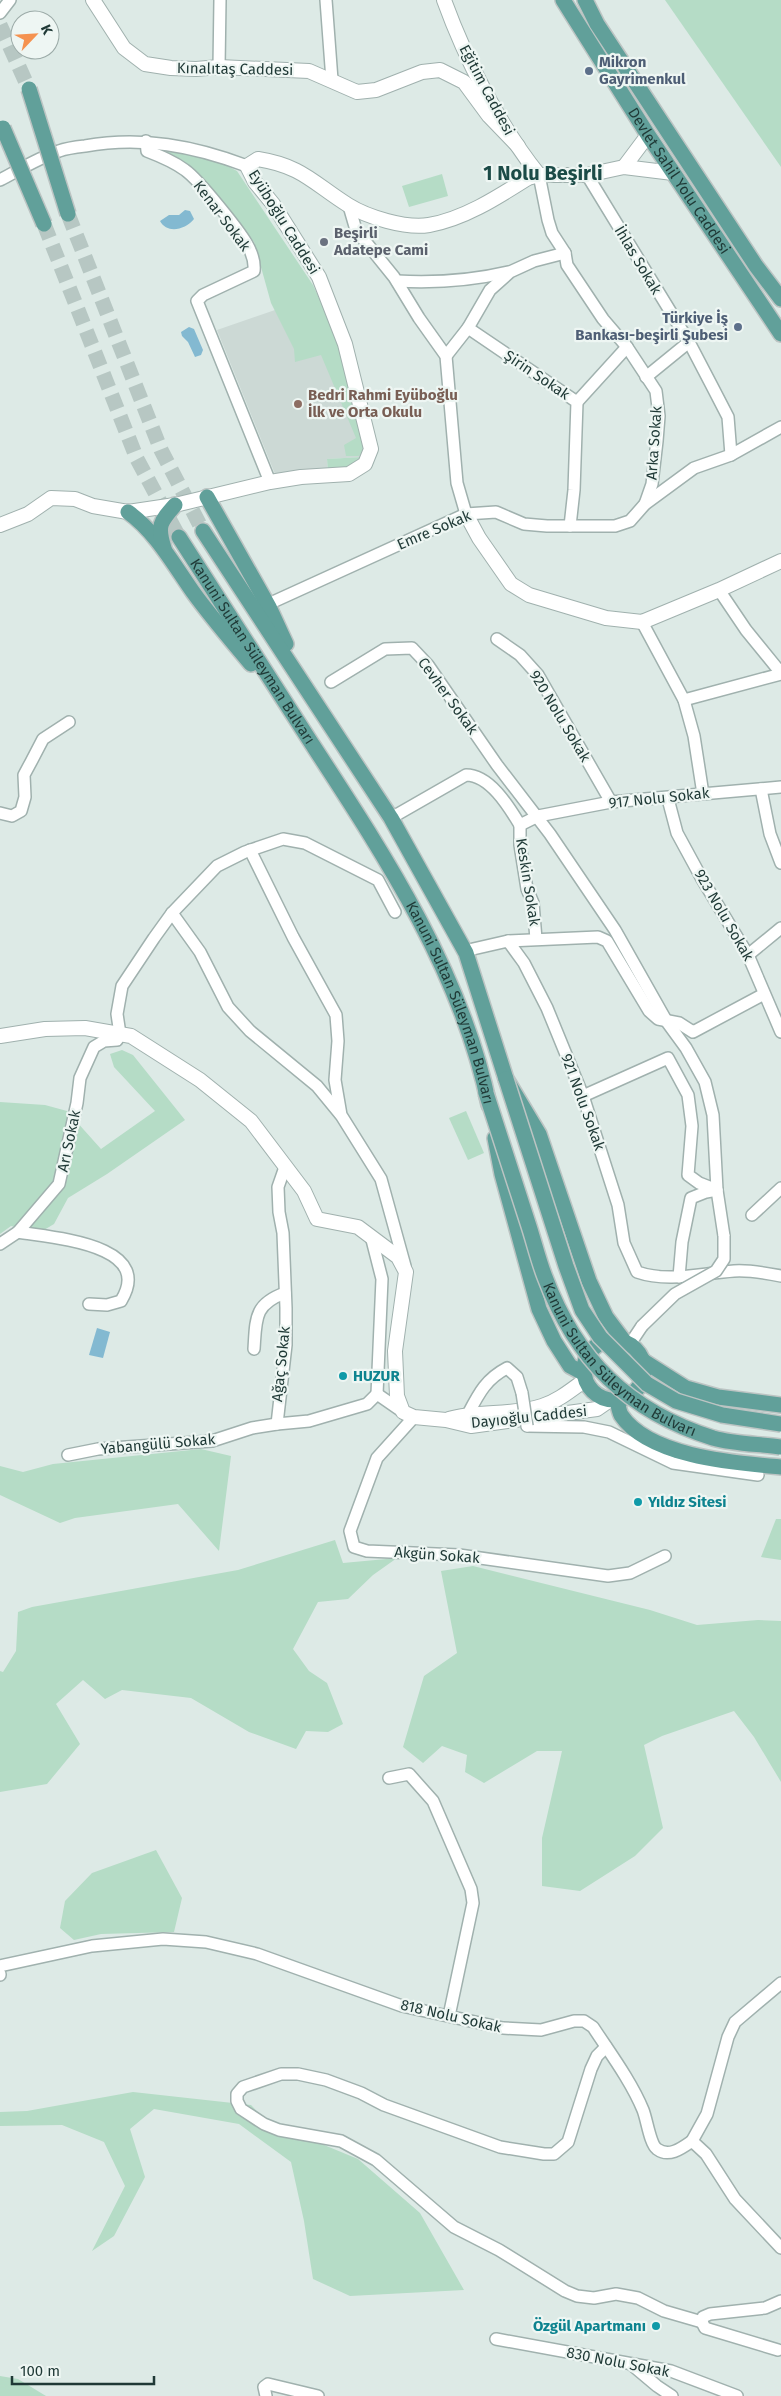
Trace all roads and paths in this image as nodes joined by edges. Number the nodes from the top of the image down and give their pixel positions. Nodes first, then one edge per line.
1 (10, 0) edge
2 (94, 0) edge
3 (220, 0) edge
4 (326, 0) edge
5 (444, 0) edge
6 (563, 0) edge
7 (586, 0) edge
8 (0, 12) edge
9 (219, 66) junction
10 (332, 80) junction
11 (29, 89) tunnel mouth
12 (3, 128) dead end
13 (648, 135) junction
14 (146, 141) junction
15 (518, 146) junction
16 (247, 166) junction
17 (624, 167) junction
18 (673, 173) junction
19 (539, 175) junction
20 (587, 175) junction
21 (0, 180) edge
22 (349, 206) junction
23 (68, 214) tunnel mouth
24 (44, 224) tunnel mouth
25 (565, 253) junction
26 (510, 272) junction
27 (396, 281) junction
28 (781, 299) edge
29 (468, 328) junction
30 (781, 334) edge
31 (689, 342) junction
32 (627, 347) junction
33 (446, 356) junction
34 (646, 377) junction
35 (577, 402) junction
36 (781, 427) edge
37 (731, 455) junction
38 (270, 482) junction
39 (208, 496) junction
40 (645, 504) junction
41 (175, 505) junction
42 (128, 512) junction
43 (466, 514) junction
44 (0, 525) edge
45 (570, 526) junction
46 (204, 531) tunnel mouth
47 (179, 537) tunnel mouth
48 (165, 552) junction
49 (781, 561) edge
50 (719, 590) junction
51 (275, 601) dead end
52 (642, 622) junction
53 (497, 639) dead end
54 (781, 673) edge
55 (331, 682) dead end
56 (310, 695) junction
57 (684, 700) junction
58 (288, 706) junction
59 (69, 722) dead end
60 (781, 787) edge
61 (761, 789) junction
62 (703, 794) junction
63 (668, 799) junction
64 (611, 802) junction
65 (0, 813) edge
66 (538, 816) junction
67 (391, 818) junction
68 (520, 825) junction
69 (250, 850) junction
70 (781, 864) edge
71 (396, 912) dead end
72 (172, 913) junction
73 (781, 928) edge
74 (536, 938) junction
75 (508, 941) junction
76 (466, 952) junction
77 (748, 955) junction
78 (764, 994) junction
79 (667, 1022) junction
80 (781, 1032) edge
81 (120, 1034) junction
82 (0, 1036) edge
83 (506, 1079) junction
84 (486, 1093) junction
85 (583, 1096) junction
86 (341, 1115) junction
87 (285, 1167) junction
88 (781, 1188) edge
89 (717, 1190) junction
90 (752, 1215) dead end
91 (18, 1232) junction
92 (371, 1236) junction
93 (0, 1244) edge
94 (406, 1272) junction
95 (781, 1276) edge
96 (679, 1277) junction
97 (285, 1293) junction
98 (89, 1304) dead end
99 (627, 1343) junction
100 (254, 1349) dead end
101 (642, 1360) junction
102 (584, 1376) junction
103 (377, 1394) junction
104 (613, 1400) junction
105 (781, 1405) edge
106 (468, 1414) junction
107 (409, 1415) junction
108 (446, 1420) junction
109 (277, 1424) junction
110 (781, 1424) edge
111 (781, 1447) edge
112 (68, 1454) dead end
113 (781, 1468) edge
114 (758, 1474) dead end
115 (665, 1556) dead end
116 (388, 1778) dead end
117 (0, 1966) edge
118 (781, 1983) edge
119 (449, 2016) junction
120 (606, 2046) junction
121 (692, 2141) junction
122 (781, 2248) edge
123 (781, 2301) edge
124 (702, 2322) junction
125 (496, 2339) dead end
126 (778, 2350) dead end
127 (632, 2364) junction
128 (266, 2396) edge
129 (318, 2396) edge
130 (672, 2396) edge
131 (736, 2396) edge

1 - 8 street
2 - 9 street, Kınalıtaş Caddesi
3 - 9 street
4 - 10 street
5 - 15 street, Eğitim Caddesi
6 - 13 main road, Devlet Sahil Yolu Caddesi
7 - 28 main road, Devlet Sahil Yolu Caddesi
9 - 10 street, Kınalıtaş Caddesi
10 - 15 street, Kınalıtaş Caddesi
11 - 23 main road, bridge
12 - 24 main road, bridge
13 - 17 street
13 - 18 main road, Devlet Sahil Yolu Caddesi
14 - 16 street
14 - 21 street
14 - 38 street, Kenar Sokak
15 - 19 street, Eğitim Caddesi
16 - 22 street, Eyüboğlu Caddesi
16 - 38 street, Eyüboğlu Caddesi
17 - 18 street, Eyüboğlu Caddesi
17 - 20 street, Eyüboğlu Caddesi
18 - 30 main road, Devlet Sahil Yolu Caddesi
19 - 20 street, Eyüboğlu Caddesi
19 - 22 street, Eyüboğlu Caddesi
19 - 25 street, Arka Sokak
20 - 31 street, İhlas Sokak
22 - 27 street
25 - 26 street
25 - 32 street, Arka Sokak
26 - 27 street
26 - 29 street
27 - 33 street
29 - 33 street
29 - 35 street, Şirin Sokak
31 - 34 street
31 - 37 street, İhlas Sokak
32 - 34 street, Arka Sokak
32 - 35 street
33 - 43 street
34 - 40 street, Arka Sokak
35 - 45 street, Şirin Sokak
36 - 37 street, Emre Sokak
37 - 40 street, Emre Sokak
38 - 39 street, Eyüboğlu Caddesi
39 - 41 street, Eyüboğlu Caddesi
39 - 56 main road
40 - 45 street, Emre Sokak
41 - 42 street, Eyüboğlu Caddesi
41 - 48 main road
42 - 44 street, Eyüboğlu Caddesi
42 - 48 main road
43 - 45 street, Emre Sokak
43 - 51 street, Emre Sokak
43 - 52 street
46 - 56 main road, Kanuni Sultan Süleyman Bulvarı
47 - 58 main road, Kanuni Sultan Süleyman Bulvarı
48 - 58 main road
49 - 50 street
50 - 52 street
50 - 54 street
52 - 57 street
53 - 64 street, 920 Nolu Sokak
54 - 57 street
55 - 66 street, Cevher Sokak
56 - 67 main road, Kanuni Sultan Süleyman Bulvarı
57 - 62 street
58 - 84 main road, Kanuni Sultan Süleyman Bulvarı
59 - 65 street
60 - 61 street, 917 Nolu Sokak
61 - 62 street, 917 Nolu Sokak
61 - 70 street
62 - 63 street, 917 Nolu Sokak
63 - 64 street, 917 Nolu Sokak
63 - 77 street, 923 Nolu Sokak
64 - 66 street, 917 Nolu Sokak
66 - 68 street
66 - 79 street, Cevher Sokak
67 - 68 street
67 - 76 main road, Kanuni Sultan Süleyman Bulvarı
68 - 74 street, Keskin Sokak
69 - 71 street
69 - 72 street
69 - 86 street
72 - 81 street
72 - 86 street
73 - 77 street
74 - 75 street
74 - 79 street
75 - 76 street
75 - 85 street, 921 Nolu Sokak
76 - 83 main road, Kanuni Sultan Süleyman Bulvarı
77 - 78 street, 923 Nolu Sokak
78 - 79 street
78 - 80 street, 923 Nolu Sokak
79 - 89 street
81 - 82 street
81 - 87 street
81 - 91 street, Arı Sokak
83 - 99 main road
83 - 110 main road, Kanuni Sultan Süleyman Bulvarı, bridge
84 - 102 main road
84 - 111 main road, Kanuni Sultan Süleyman Bulvarı, bridge
85 - 89 street
85 - 96 street, 921 Nolu Sokak
86 - 94 street
87 - 92 street
87 - 97 street, Ağaç Sokak
88 - 90 street
89 - 96 street
89 - 99 street, bridge
91 - 93 street, Arı Sokak
91 - 98 street
92 - 94 street
92 - 103 street
94 - 107 street
95 - 96 street
97 - 100 street
97 - 109 street, Ağaç Sokak
99 - 101 main road
99 - 102 main road
101 - 104 main road
101 - 105 main road
102 - 104 main road
102 - 106 street, Dayıoğlu Caddesi
103 - 107 street
103 - 109 street, Ağaç Sokak
104 - 108 street, Dayıoğlu Caddesi
104 - 113 main road
106 - 108 street, Dayıoğlu Caddesi
106 - 114 street, bridge
107 - 108 street, Dayıoğlu Caddesi
107 - 115 street, Akgün Sokak
109 - 112 street, Yabangülü Sokak
116 - 119 street
117 - 119 street, 818 Nolu Sokak
118 - 121 street
119 - 120 street, 818 Nolu Sokak
120 - 121 street, 818 Nolu Sokak
120 - 124 street
121 - 122 street
123 - 124 street
124 - 126 street
125 - 127 street, 830 Nolu Sokak
127 - 130 street
127 - 131 street, 830 Nolu Sokak
128 - 129 street

